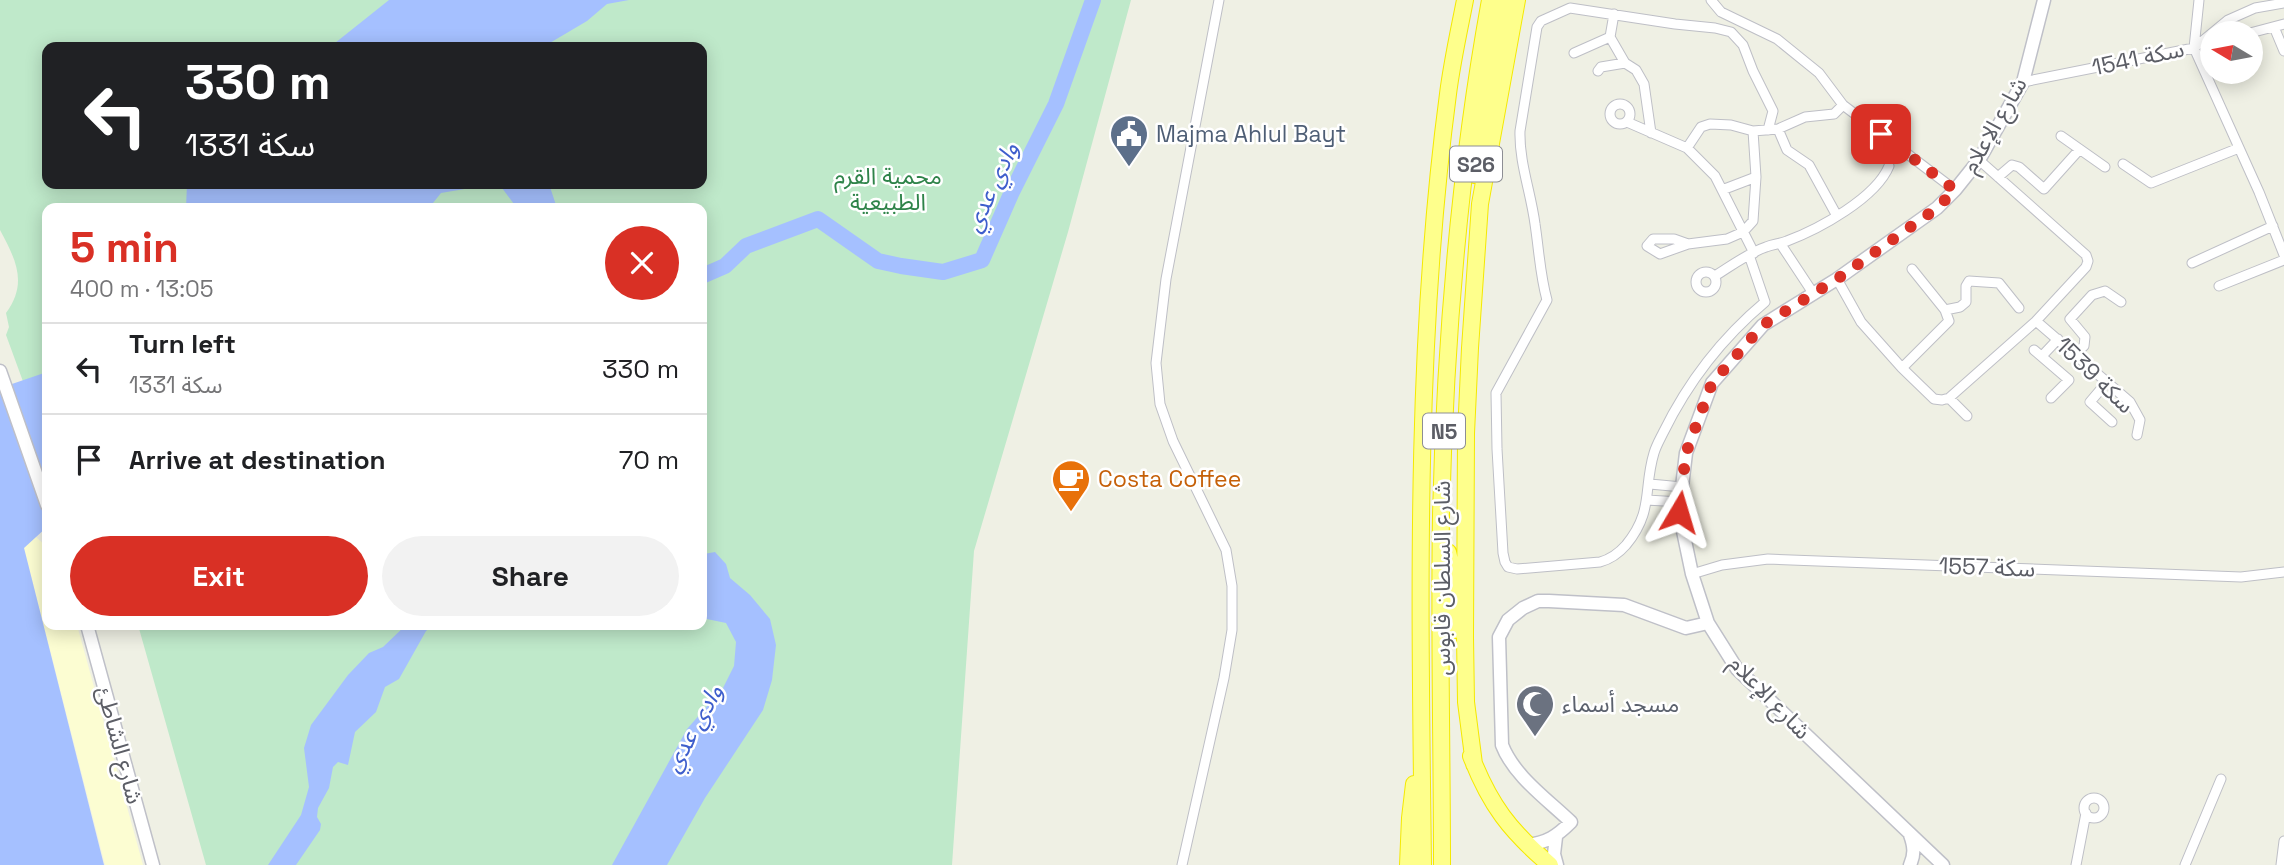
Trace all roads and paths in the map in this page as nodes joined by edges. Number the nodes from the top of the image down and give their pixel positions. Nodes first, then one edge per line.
1 (1219, 0) edge
2 (1465, 0) edge
3 (1490, 0) edge
4 (1504, 0) edge
5 (1517, 0) edge
6 (1711, 0) edge
7 (2044, 0) edge
8 (2199, 0) edge
9 (2284, 3) edge
10 (1614, 14) junction
11 (2279, 26) edge
12 (1610, 37) junction
13 (2200, 46) edge
14 (2194, 48) junction
15 (2284, 51) edge
16 (1573, 53) dead end
17 (1625, 63) junction
18 (1598, 71) dead end
19 (2023, 82) junction
20 (1843, 105) junction
21 (1627, 121) dead end
22 (1773, 130) junction
23 (1753, 131) junction
24 (1651, 133) junction
25 (2061, 136) dead end
26 (2239, 148) junction
27 (1687, 149) junction
28 (2079, 150) junction
29 (1979, 160) junction
30 (2123, 164) dead end
31 (1889, 166) dead end
32 (2105, 167) dead end
33 (1755, 177) junction
34 (1998, 177) junction
35 (1722, 190) junction
36 (1955, 190) junction
37 (1837, 216) junction
38 (2273, 226) junction
39 (1743, 232) junction
40 (1780, 243) junction
41 (1688, 244) dead end
42 (1751, 254) junction
43 (2284, 257) edge
44 (2192, 262) dead end
45 (1912, 269) dead end
46 (1715, 276) dead end
47 (1837, 279) junction
48 (2219, 286) dead end
49 (1813, 293) junction
50 (2121, 302) dead end
51 (2019, 308) dead end
52 (1945, 310) junction
53 (2036, 321) junction
54 (1450, 329) junction
55 (2058, 339) junction
56 (2075, 354) junction
57 (1902, 368) junction
58 (0, 371) edge
59 (2107, 382) junction
60 (1949, 398) junction
61 (2051, 398) dead end
62 (1967, 416) dead end
63 (2112, 422) dead end
64 (2137, 435) dead end
65 (1650, 484) junction
66 (1682, 486) junction
67 (42, 492) edge
68 (1647, 500) junction
69 (1680, 502) junction
70 (1441, 518) junction
71 (2284, 572) edge
72 (1692, 574) junction
73 (1708, 623) junction
74 (88, 630) edge
75 (1422, 730) junction
76 (1474, 764) junction
77 (2221, 779) dead end
78 (2086, 813) dead end
79 (1910, 834) junction
80 (1556, 837) junction
81 (2284, 841) edge
82 (1526, 845) junction
83 (1926, 856) edge
84 (153, 865) edge
85 (1182, 865) edge
86 (1408, 865) edge
87 (1423, 865) edge
88 (1442, 865) edge
89 (1550, 865) edge
90 (1557, 865) edge
91 (1911, 865) edge
92 (1943, 865) edge
93 (2076, 865) edge
94 (2185, 865) edge
95 (2281, 865) edge

1 - 85 street
2 - 75 highway, شارع السلطان قابوس / N5
3 - 54 highway, شارع السلطان قابوس / N5
4 - 54 highway, S26
5 - 76 highway
6 - 20 street
7 - 19 main road, شارع الإعلام
8 - 14 street
9 - 14 street, سكة 1541
10 - 12 street
10 - 22 street
10 - 68 street
11 - 15 street
12 - 16 street
12 - 17 street
13 - 14 street
14 - 19 street, سكة 1541
14 - 26 street
17 - 18 street
17 - 24 street
19 - 29 main road, شارع الإعلام
20 - 22 street
20 - 36 street
21 - 24 street
22 - 23 street
22 - 37 street
23 - 27 street
23 - 33 street
24 - 27 street
25 - 28 street
26 - 30 street
26 - 38 street
27 - 35 street
28 - 32 street
28 - 34 street
29 - 34 street, سكة 1539
29 - 36 main road, شارع الإعلام
31 - 37 street
33 - 35 street
33 - 39 street
34 - 53 street, سكة 1539
35 - 39 street
36 - 47 main road, شارع الإعلام
37 - 40 street
38 - 43 street
38 - 44 street
39 - 41 street
39 - 42 street
40 - 42 street
40 - 49 street
42 - 46 street
42 - 65 street
43 - 48 street
45 - 52 street
47 - 49 main road, شارع الإعلام
47 - 57 street
49 - 66 main road, شارع الإعلام
50 - 56 street
51 - 52 street
52 - 57 street
53 - 55 street, سكة 1539
53 - 60 street, سكة 1539
54 - 70 highway, شارع السلطان قابوس / N5
55 - 56 street, سكة 1539
55 - 61 street
56 - 59 street, سكة 1539
57 - 60 street
58 - 67 main road
59 - 63 street
59 - 64 street, سكة 1539
60 - 62 street
65 - 66 street
65 - 68 street
66 - 69 main road, شارع الإعلام
68 - 69 street
69 - 72 main road, شارع الإعلام
70 - 76 highway
70 - 88 highway, شارع السلطان قابوس / N5
71 - 72 street, سكة 1557
72 - 73 main road, شارع الإعلام
73 - 79 main road, شارع الإعلام
73 - 80 main road
74 - 84 main road, شارع الشاطئ
75 - 86 highway
75 - 87 highway, شارع السلطان قابوس / N5
76 - 82 highway
77 - 94 street
78 - 93 street
79 - 83 main road, شارع الإعلام
79 - 91 main road
80 - 82 main road
80 - 90 main road
81 - 95 street
82 - 89 highway
83 - 91 main road
83 - 92 main road, شارع الإعلام

